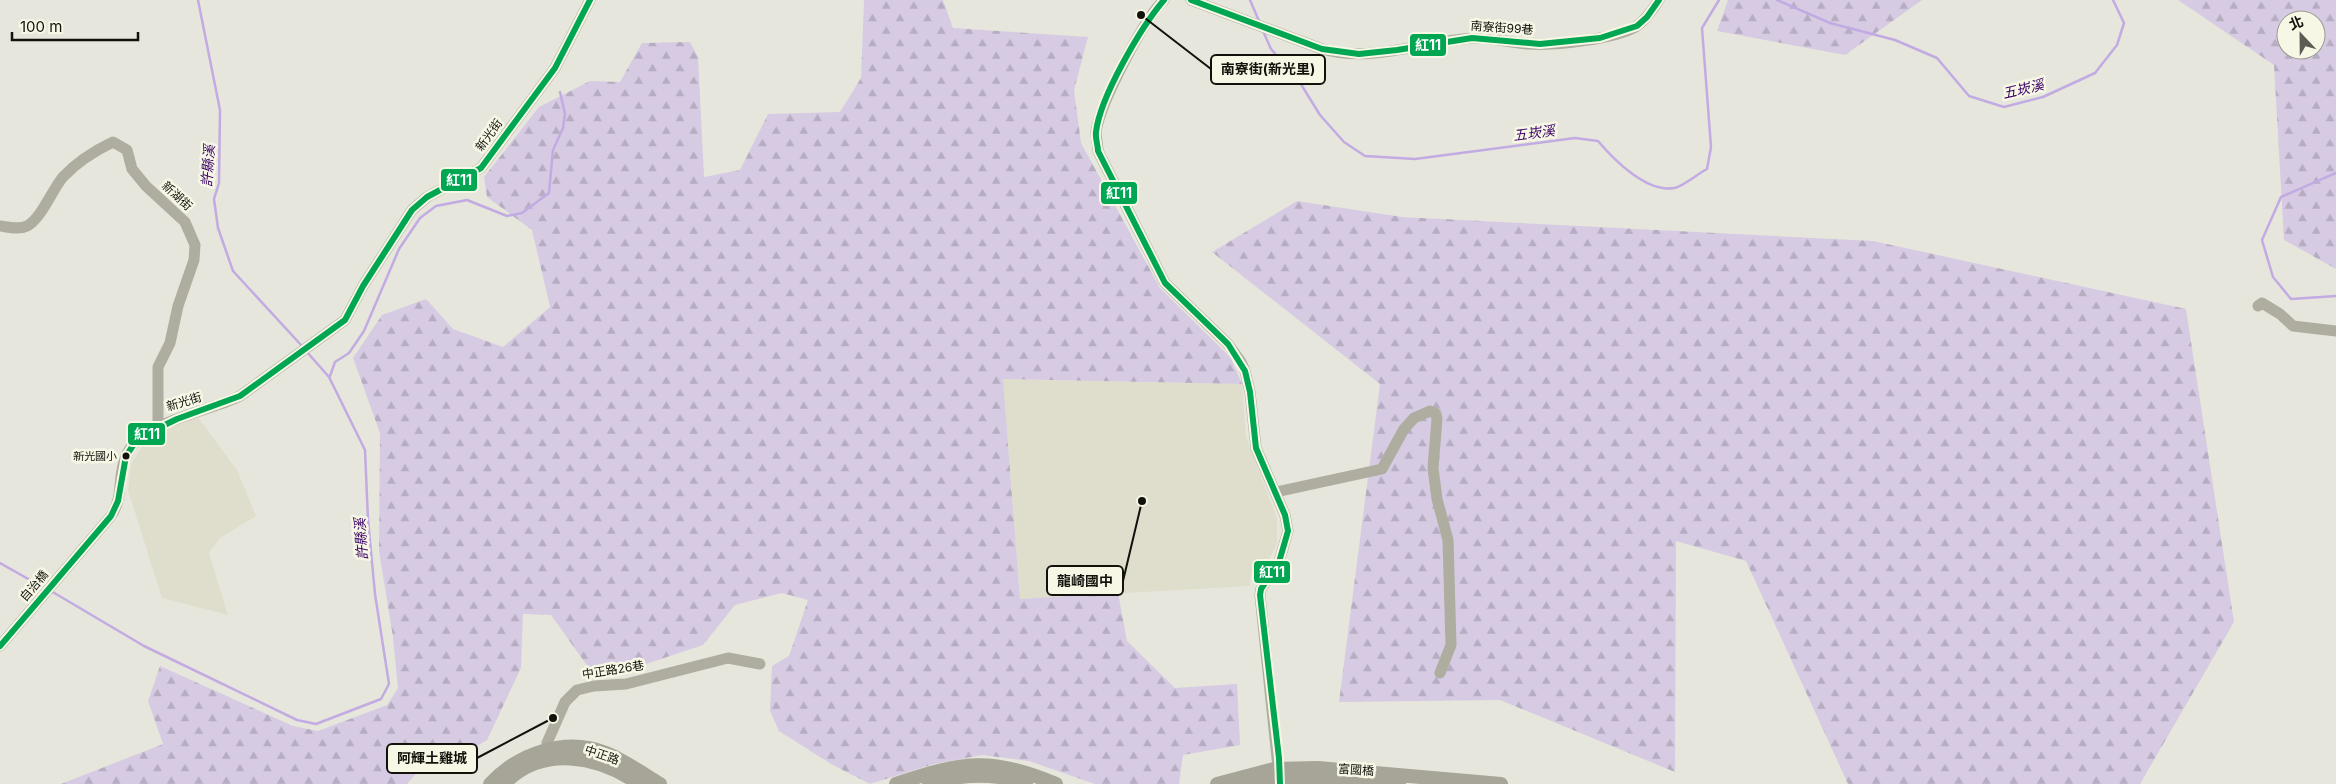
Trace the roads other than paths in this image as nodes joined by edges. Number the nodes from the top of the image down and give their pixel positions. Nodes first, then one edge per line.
1 (590, 0) edge
2 (1164, 0) edge
3 (1191, 0) edge
4 (1659, 0) edge
5 (0, 226) edge
6 (2258, 306) dead end
7 (2336, 331) edge
8 (158, 427) junction
9 (1276, 492) junction
10 (68, 567) joint
11 (0, 646) edge
12 (760, 664) dead end
13 (1440, 673) dead end
14 (548, 755) junction
15 (1300, 774) junction
16 (490, 784) edge
17 (504, 784) edge
18 (639, 784) edge
19 (660, 784) edge
20 (896, 784) edge
21 (929, 784) edge
22 (1026, 784) edge
23 (1056, 784) edge
24 (1216, 784) edge
25 (1253, 784) edge
26 (1280, 784) edge
27 (1399, 784) edge
28 (1501, 784) edge

1 - 8 street, 新光街
2 - 9 street
3 - 4 street, 南寮街99巷
5 - 8 street, 新湖街
6 - 7 street
8 - 10 street, 新光街
9 - 13 street
9 - 26 street
10 - 11 street, 自治橋
12 - 14 street, 中正路26巷
14 - 16 main road, 中正路
14 - 17 main road, 中正路
14 - 18 main road, 中正路
14 - 19 main road, 中正路
15 - 24 main road
15 - 25 main road
15 - 27 main road, 富國橋
15 - 28 main road, 富國橋
20 - 23 main road
21 - 22 main road

